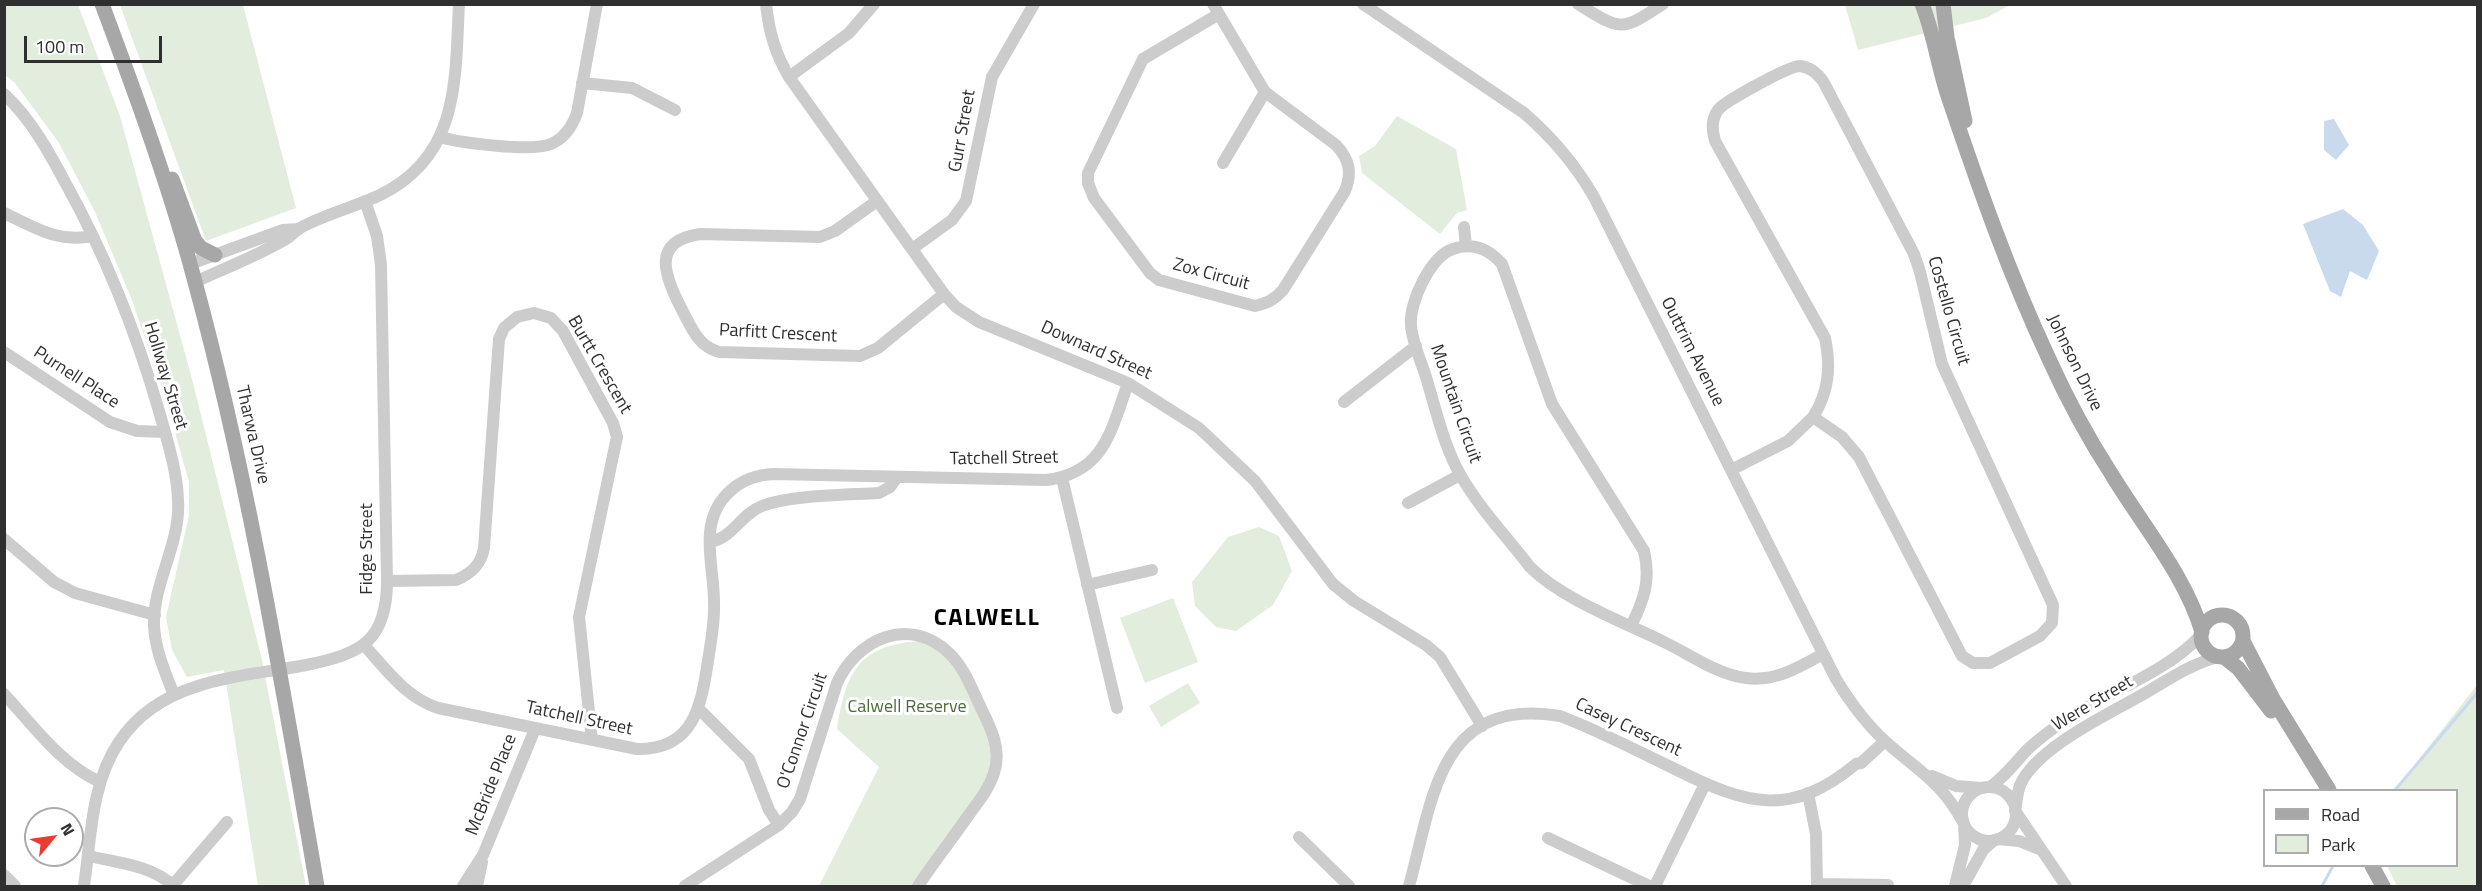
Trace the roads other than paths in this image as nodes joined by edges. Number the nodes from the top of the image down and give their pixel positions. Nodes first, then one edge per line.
1 (102, 4) edge
2 (459, 4) edge
3 (597, 4) edge
4 (766, 4) edge
5 (874, 4) edge
6 (1034, 4) edge
7 (1362, 4) edge
8 (1578, 4) edge
9 (1663, 4) edge
10 (1922, 4) edge
11 (1943, 4) edge
12 (1216, 9) edge
13 (789, 77) junction
14 (582, 83) junction
15 (1265, 92) junction
16 (4, 94) edge
17 (675, 110) dead end
18 (440, 137) junction
19 (156, 158) junction
20 (1223, 163) dead end
21 (1972, 163) junction
22 (365, 201) junction
23 (877, 201) junction
24 (4, 213) edge
25 (1464, 227) dead end
26 (299, 229) junction
27 (93, 236) junction
28 (1466, 246) junction
29 (912, 249) junction
30 (215, 255) junction
31 (190, 264) junction
32 (195, 282) junction
33 (944, 294) junction
34 (1416, 346) junction
35 (4, 352) edge
36 (1128, 383) junction
37 (1344, 402) dead end
38 (1813, 417) junction
39 (165, 432) junction
40 (1731, 470) junction
41 (1460, 475) junction
42 (897, 477) junction
43 (1062, 478) junction
44 (1408, 503) dead end
45 (4, 539) edge
46 (710, 542) junction
47 (2171, 566) junction
48 (1152, 570) dead end
49 (387, 581) junction
50 (1088, 585) junction
51 (155, 615) junction
52 (2224, 616) junction
53 (1631, 626) junction
54 (2202, 633) junction
55 (2243, 641) junction
56 (364, 645) junction
57 (1823, 654) junction
58 (2221, 657) junction
59 (4, 693) edge
60 (174, 695) junction
61 (1117, 708) dead end
62 (699, 709) junction
63 (1482, 726) junction
64 (534, 729) junction
65 (1882, 738) junction
66 (592, 741) junction
67 (2314, 765) junction
68 (1926, 773) junction
69 (100, 782) junction
70 (1705, 784) junction
71 (1986, 787) junction
72 (2329, 789) edge
73 (1808, 794) junction
74 (2015, 812) junction
75 (227, 822) dead end
76 (1964, 823) junction
77 (779, 825) junction
78 (1299, 837) dead end
79 (1548, 838) dead end
80 (1995, 839) junction
81 (2040, 850) junction
82 (483, 855) junction
83 (89, 856) junction
84 (2373, 867) edge
85 (4, 875) edge
86 (1817, 885) edge
87 (1888, 885) edge
88 (15, 886) edge
89 (84, 886) edge
90 (173, 886) edge
91 (317, 886) edge
92 (463, 886) edge
93 (477, 886) edge
94 (685, 886) edge
95 (918, 886) edge
96 (1349, 886) edge
97 (1409, 886) edge
98 (1649, 886) edge
99 (1655, 886) edge
100 (1955, 886) edge
101 (1963, 886) edge
102 (2066, 886) edge
103 (2383, 886) edge

1 - 19 main road, Tharwa Drive
2 - 18 street
3 - 14 street
4 - 13 street, Downard Street
5 - 13 street
6 - 29 street, Gurr Street
7 - 40 street, Outtrim Avenue
8 - 9 street
10 - 21 main road, Johnson Drive
11 - 21 main road, Johnson Drive
12 - 15 street, Zox Circuit
12 - 15 street, Zox Circuit
13 - 23 street, Downard Street
14 - 17 street
14 - 18 street
15 - 20 street
16 - 27 street, Hollway Street
18 - 22 street
19 - 30 main road
19 - 31 main road, Tharwa Drive
21 - 47 main road, Johnson Drive
22 - 26 street
22 - 49 street, Fidge Street
23 - 29 street, Downard Street
23 - 33 street, Parfitt Crescent
24 - 27 street
25 - 28 street
26 - 30 street
26 - 32 street
27 - 39 street, Hollway Street
28 - 34 street, Mountain Circuit
28 - 53 street
29 - 33 street, Downard Street
30 - 31 street
31 - 32 main road, Tharwa Drive
32 - 91 main road, Tharwa Drive
33 - 36 street, Downard Street
34 - 37 street
34 - 41 street, Mountain Circuit
35 - 39 street, Purnell Place
36 - 43 street, Tatchell Street
36 - 63 street, Downard Street
38 - 38 street, Costello Circuit
38 - 40 street, Costello Circuit
39 - 51 street, Hollway Street
40 - 57 street, Outtrim Avenue
41 - 44 street
41 - 53 street, Mountain Circuit
42 - 43 street, Tatchell Street
42 - 46 street
42 - 46 street, Tatchell Street
43 - 50 street
45 - 51 street
46 - 62 street, Tatchell Street
47 - 52 main road, Johnson Drive
47 - 54 main road, Johnson Drive
48 - 50 street
49 - 56 street, Fidge Street
49 - 66 street, Burtt Crescent
50 - 61 street
51 - 60 street, Hollway Street
52 - 54 main road
52 - 55 main road
53 - 57 street, Mountain Circuit
54 - 58 main road
54 - 71 street, Were Street
55 - 58 main road
55 - 67 main road
56 - 60 street, Fidge Street
56 - 64 street, Tatchell Street
57 - 65 street, Outtrim Avenue
58 - 67 main road
58 - 74 street, Were Street
59 - 69 street
60 - 69 street, Fidge Street
62 - 66 street, Tatchell Street
62 - 77 street
63 - 70 street, Casey Crescent
63 - 97 street, Casey Crescent
64 - 66 street, Tatchell Street
64 - 82 street, McBride Place
65 - 68 street, Outtrim Avenue
65 - 73 street, Casey Crescent
67 - 72 main road
68 - 71 street, Outtrim Avenue
68 - 76 street, Outtrim Avenue
69 - 83 street, Fidge Street
70 - 73 street, Casey Crescent
70 - 99 street
71 - 74 street
71 - 76 street
73 - 86 street
74 - 80 street
74 - 81 street
75 - 90 street
76 - 80 street
76 - 100 street
77 - 94 street, O'Connor Circuit
77 - 95 street, O'Connor Circuit
78 - 96 street
79 - 98 street
80 - 81 street
80 - 101 street
81 - 102 street
82 - 92 street, McBride Place
82 - 93 street, McBride Place
83 - 89 street, Fidge Street
83 - 90 street
84 - 103 main road
85 - 88 street
86 - 87 street

